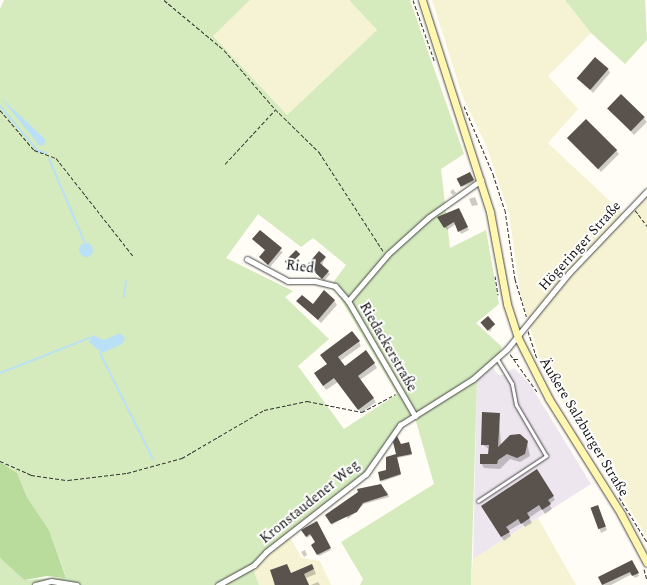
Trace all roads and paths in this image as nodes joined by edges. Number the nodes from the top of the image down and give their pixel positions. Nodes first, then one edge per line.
1 (164, 0) edge
2 (422, 0) edge
3 (460, 100) dead end
4 (275, 109) junction
5 (0, 110) edge
6 (225, 164) dead end
7 (481, 180) junction
8 (647, 191) edge
9 (632, 206) junction
10 (647, 226) edge
11 (132, 256) dead end
12 (386, 256) junction
13 (247, 258) dead end
14 (348, 301) junction
15 (527, 327) junction
16 (518, 338) junction
17 (497, 358) junction
18 (513, 360) dead end
19 (519, 360) dead end
20 (537, 360) dead end
21 (399, 392) junction
22 (415, 416) junction
23 (0, 461) edge
24 (1, 464) edge
25 (617, 495) dead end
26 (478, 501) dead end
27 (647, 542) edge
28 (647, 563) edge
29 (35, 585) edge
30 (77, 585) edge
31 (218, 585) edge

1 - 4 path
2 - 7 main road, Äußere Salzburger Straße
3 - 15 path
4 - 6 path
4 - 12 path
5 - 11 path
7 - 12 street, Riedackerstraße
7 - 16 main road, Äußere Salzburger Straße
8 - 9 street, Högeringer Straße
9 - 10 path
9 - 15 street, Högeringer Straße
12 - 14 street, Riedackerstraße
13 - 14 street, Ried
14 - 21 street, Riedackerstraße
15 - 16 street, Högeringer Straße
15 - 20 path
16 - 17 street, Kronstaudener Weg
16 - 28 main road, Äußere Salzburger Straße
17 - 22 street, Kronstaudener Weg
17 - 26 lane
18 - 19 path
21 - 22 street, Riedackerstraße
21 - 24 path
22 - 31 street, Kronstaudener Weg
23 - 24 path
25 - 27 path
29 - 30 street

